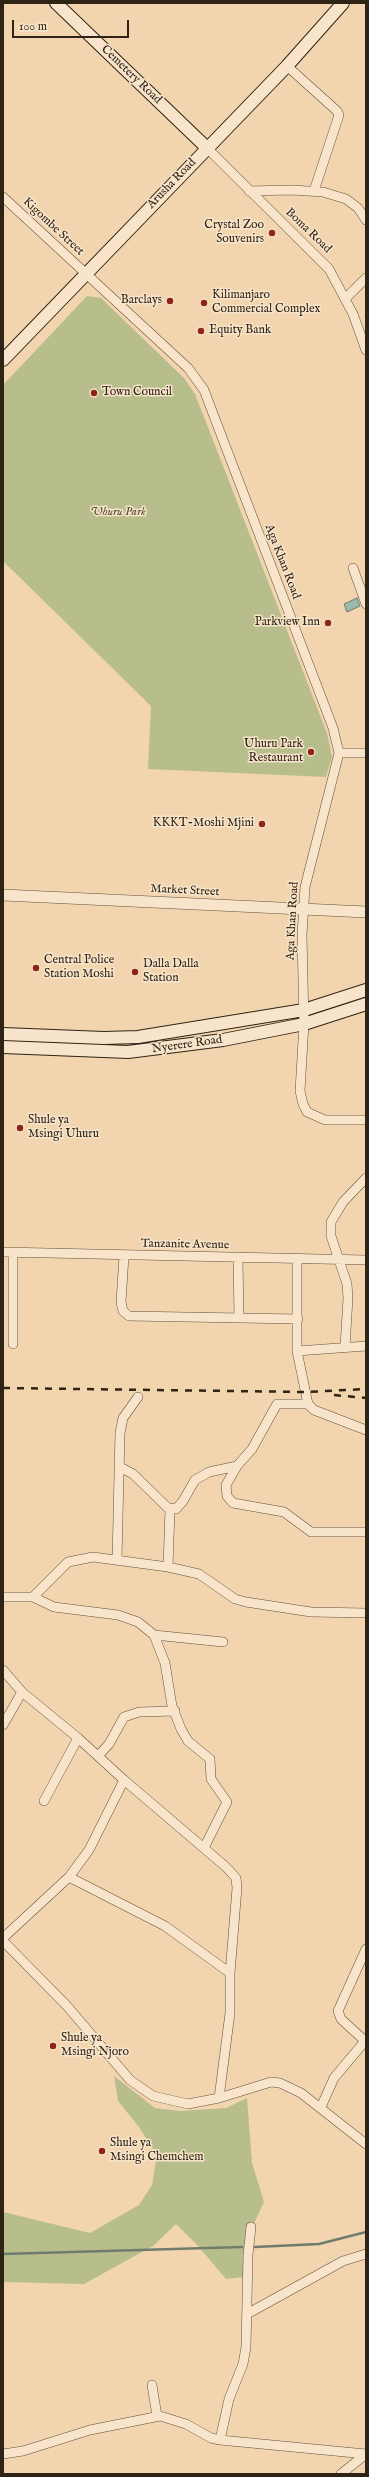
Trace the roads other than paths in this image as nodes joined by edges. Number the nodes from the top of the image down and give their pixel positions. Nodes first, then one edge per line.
1 (56, 3) edge
2 (341, 4) edge
3 (287, 66) junction
4 (206, 147) junction
5 (249, 191) junction
6 (314, 191) junction
7 (3, 197) edge
8 (366, 220) edge
9 (86, 274) junction
10 (366, 278) edge
11 (346, 298) junction
12 (366, 350) edge
13 (3, 360) edge
14 (353, 568) dead end
15 (366, 604) edge
16 (366, 753) edge
17 (340, 754) junction
18 (3, 895) edge
19 (304, 908) junction
20 (366, 912) edge
21 (366, 990) edge
22 (366, 1004) edge
23 (304, 1010) junction
24 (304, 1024) junction
25 (3, 1034) edge
26 (3, 1047) edge
27 (366, 1120) edge
28 (366, 1178) edge
29 (8, 1252) edge
30 (124, 1256) junction
31 (238, 1258) junction
32 (297, 1259) junction
33 (339, 1260) junction
34 (366, 1260) edge
35 (238, 1318) junction
36 (298, 1319) junction
37 (13, 1344) dead end
38 (366, 1346) edge
39 (345, 1347) junction
40 (297, 1351) junction
41 (138, 1397) dead end
42 (308, 1404) junction
43 (366, 1430) edge
44 (237, 1466) junction
45 (120, 1467) junction
46 (170, 1509) junction
47 (366, 1532) edge
48 (117, 1560) junction
49 (168, 1567) junction
50 (33, 1597) junction
51 (3, 1598) edge
52 (366, 1613) edge
53 (154, 1635) junction
54 (223, 1642) dead end
55 (3, 1670) edge
56 (22, 1692) junction
57 (175, 1711) junction
58 (3, 1725) edge
59 (78, 1738) junction
60 (98, 1756) junction
61 (124, 1780) junction
62 (44, 1801) dead end
63 (204, 1848) junction
64 (69, 1877) junction
65 (3, 1938) edge
66 (3, 1941) edge
67 (366, 1949) edge
68 (230, 1973) junction
69 (219, 2098) junction
70 (321, 2107) junction
71 (366, 2144) edge
72 (251, 2227) dead end
73 (366, 2254) edge
74 (247, 2314) junction
75 (152, 2385) dead end
76 (156, 2416) junction
77 (220, 2440) junction
78 (3, 2454) edge
79 (366, 2454) edge
80 (341, 2474) edge

1 - 4 main road, Cemetery Road
2 - 3 main road, Arusha Road
3 - 4 main road, Arusha Road
3 - 6 street
4 - 5 street, Boma Road
4 - 9 main road, Arusha Road
5 - 6 street
5 - 11 street, Boma Road
6 - 8 street
7 - 9 street, Kigombe Street
9 - 13 main road, Arusha Road
9 - 17 street, Aga Khan Road
10 - 11 street
11 - 12 street, Boma Road
14 - 15 street
16 - 17 street
17 - 19 street, Aga Khan Road
18 - 19 street, Market Street
19 - 20 street, Market Street
19 - 23 street, Aga Khan Road
21 - 23 main road, Nyerere Road
22 - 24 main road, Nyerere Road
23 - 24 street, Aga Khan Road
23 - 25 main road, Nyerere Road
24 - 26 main road, Nyerere Road
24 - 27 street, Aga Khan Road
28 - 33 street
29 - 30 street, Tanzanite Avenue
29 - 37 street
30 - 31 street, Tanzanite Avenue
30 - 35 street
31 - 32 street, Tanzanite Avenue
31 - 35 street
32 - 33 street, Tanzanite Avenue
32 - 36 street
33 - 34 street, Tanzanite Avenue
33 - 39 street
35 - 36 street
36 - 40 street
38 - 39 street
39 - 40 street
40 - 42 street
41 - 45 street
42 - 43 street
42 - 44 street
44 - 46 street
44 - 47 street
45 - 46 street
45 - 48 street
46 - 49 street
48 - 49 street
48 - 50 street
49 - 52 street
50 - 51 street
50 - 53 street
53 - 54 street
53 - 57 street
55 - 56 street
56 - 58 street
56 - 59 street
57 - 60 street
57 - 63 street
59 - 60 street
59 - 62 street
60 - 61 street
61 - 63 street
61 - 64 street
63 - 68 street
64 - 65 street
64 - 68 street
66 - 69 street
67 - 70 street
68 - 69 street
69 - 70 street
70 - 71 street
72 - 74 street
73 - 74 street
74 - 77 street
75 - 76 street
76 - 77 street
76 - 78 street
77 - 79 street
79 - 80 street

